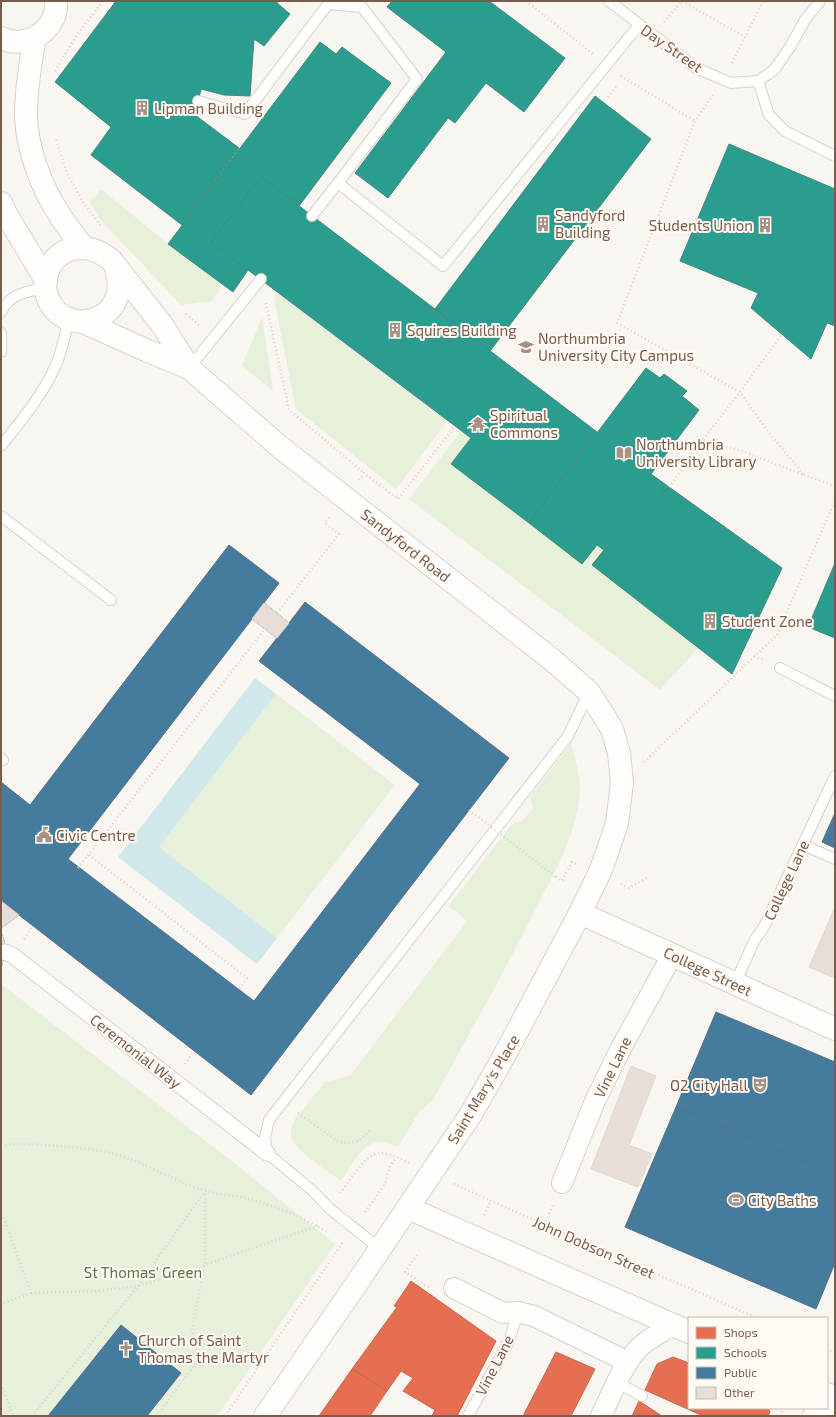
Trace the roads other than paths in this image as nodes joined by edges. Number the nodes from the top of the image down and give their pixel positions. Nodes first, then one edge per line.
1 (609, 1) edge
2 (820, 1) edge
3 (57, 2) edge
4 (638, 25) junction
5 (1, 38) edge
6 (35, 38) junction
7 (758, 81) junction
8 (198, 101) dead end
9 (835, 156) edge
10 (338, 183) junction
11 (1, 203) edge
12 (312, 216) dead end
13 (83, 247) junction
14 (116, 269) junction
15 (261, 279) road end
16 (46, 284) junction
17 (1, 312) edge
18 (76, 321) junction
19 (1, 333) edge
20 (1, 352) edge
21 (189, 368) junction
22 (1, 446) edge
23 (1, 516) edge
24 (111, 600) dead end
25 (780, 668) dead end
26 (589, 692) junction
27 (835, 696) edge
28 (612, 729) joint
29 (835, 776) edge
30 (803, 845) junction
31 (835, 859) edge
32 (580, 913) junction
33 (5, 952) dead end
34 (672, 955) junction
35 (735, 984) junction
36 (835, 1029) edge
37 (267, 1153) junction
38 (562, 1183) dead end
39 (408, 1208) junction
40 (380, 1249) junction
41 (454, 1288) road end
42 (518, 1312) junction
43 (681, 1328) edge
44 (628, 1362) junction
45 (618, 1383) junction
46 (642, 1396) dead end
47 (835, 1407) edge
48 (265, 1416) edge
49 (468, 1416) edge
50 (601, 1416) edge
51 (813, 1416) edge

1 - 4 lane, Day Street
2 - 7 lane
3 - 6 main road
4 - 7 lane, Day Street
4 - 10 lane
5 - 6 main road
6 - 13 main road
7 - 9 lane
8 - 10 lane
10 - 12 lane
11 - 16 main road
13 - 14 main road
13 - 16 main road
14 - 18 main road
14 - 21 main road
15 - 21 lane
16 - 17 lane
16 - 18 main road
18 - 21 main road
18 - 22 lane
19 - 20 lane
21 - 26 main road, Sandyford Road
23 - 24 lane
25 - 27 lane
26 - 28 main road, Sandyford Road
26 - 37 lane
28 - 32 main road, Saint Mary's Place
29 - 30 lane, College Lane
30 - 31 lane
30 - 35 lane, College Lane
32 - 34 main road, College Street
32 - 39 main road, Saint Mary's Place
33 - 37 street, Ceremonial Way
34 - 35 main road, College Street
34 - 38 street, Vine Lane
35 - 36 main road, College Street
37 - 40 lane
39 - 40 main road, Saint Mary's Place
39 - 43 main road
40 - 48 main road, Saint Mary's Place
41 - 42 street
42 - 44 street
42 - 49 lane, Vine Lane
43 - 44 street
44 - 45 street
45 - 46 lane
45 - 50 street
47 - 51 street

